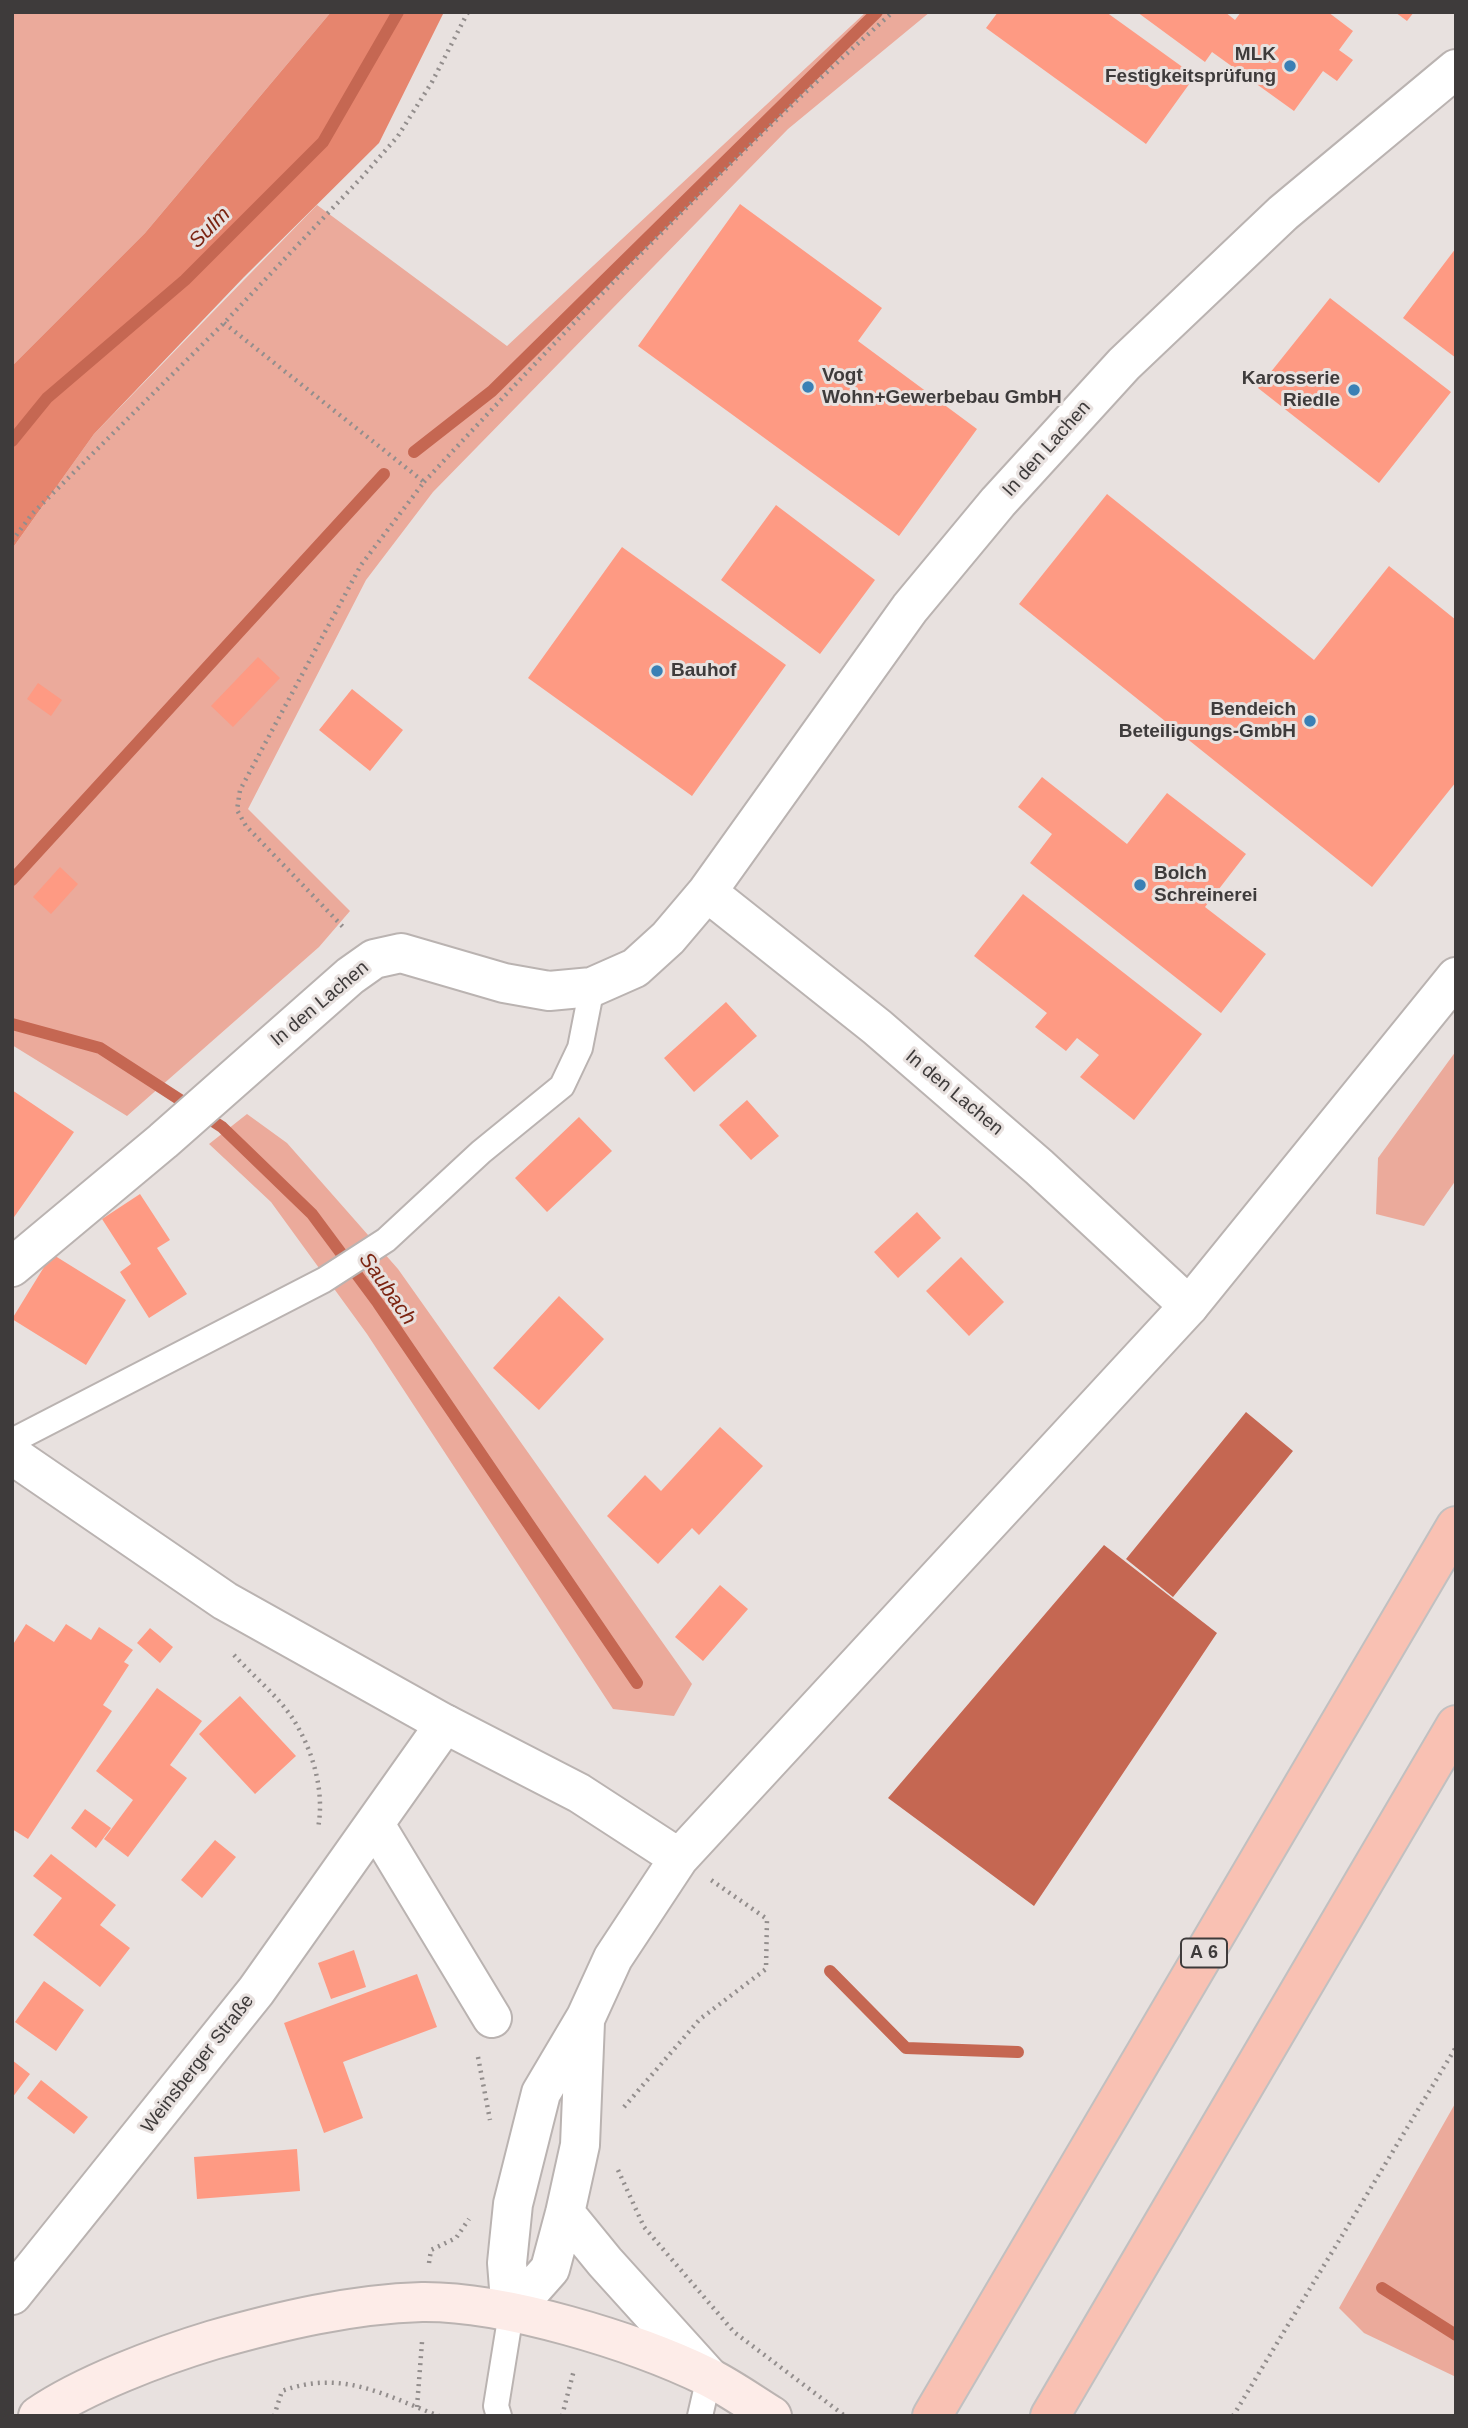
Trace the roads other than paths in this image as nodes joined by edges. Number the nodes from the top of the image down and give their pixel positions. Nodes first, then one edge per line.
1 (1456, 69) edge
2 (707, 892) junction
3 (1456, 977) edge
4 (592, 988) junction
5 (12, 1267) edge
6 (1189, 1306) junction
7 (12, 1441) edge
8 (12, 1455) edge
9 (1456, 1526) edge
10 (445, 1724) junction
11 (1456, 1726) edge
12 (376, 1826) junction
13 (679, 1858) junction
14 (586, 2017) junction
15 (492, 2018) road end
16 (565, 2213) junction
17 (12, 2295) edge
18 (511, 2313) junction
19 (709, 2377) junction
20 (38, 2416) edge
21 (499, 2416) edge
22 (700, 2416) edge
23 (772, 2416) edge
24 (932, 2416) edge
25 (1050, 2416) edge

1 - 2 street, In den Lachen
2 - 4 street, In den Lachen
2 - 6 street, In den Lachen
3 - 6 street
4 - 5 street, In den Lachen
4 - 7 lane
6 - 13 street
8 - 10 street
9 - 24 highway, A 6
10 - 12 street, Weinsberger Straße
10 - 13 street
11 - 25 highway
12 - 15 street
12 - 17 street, Weinsberger Straße
13 - 14 street
14 - 16 street
14 - 18 street
16 - 18 street
16 - 19 street
18 - 19 main road
18 - 20 main road
18 - 21 lane
19 - 22 lane
19 - 23 main road

